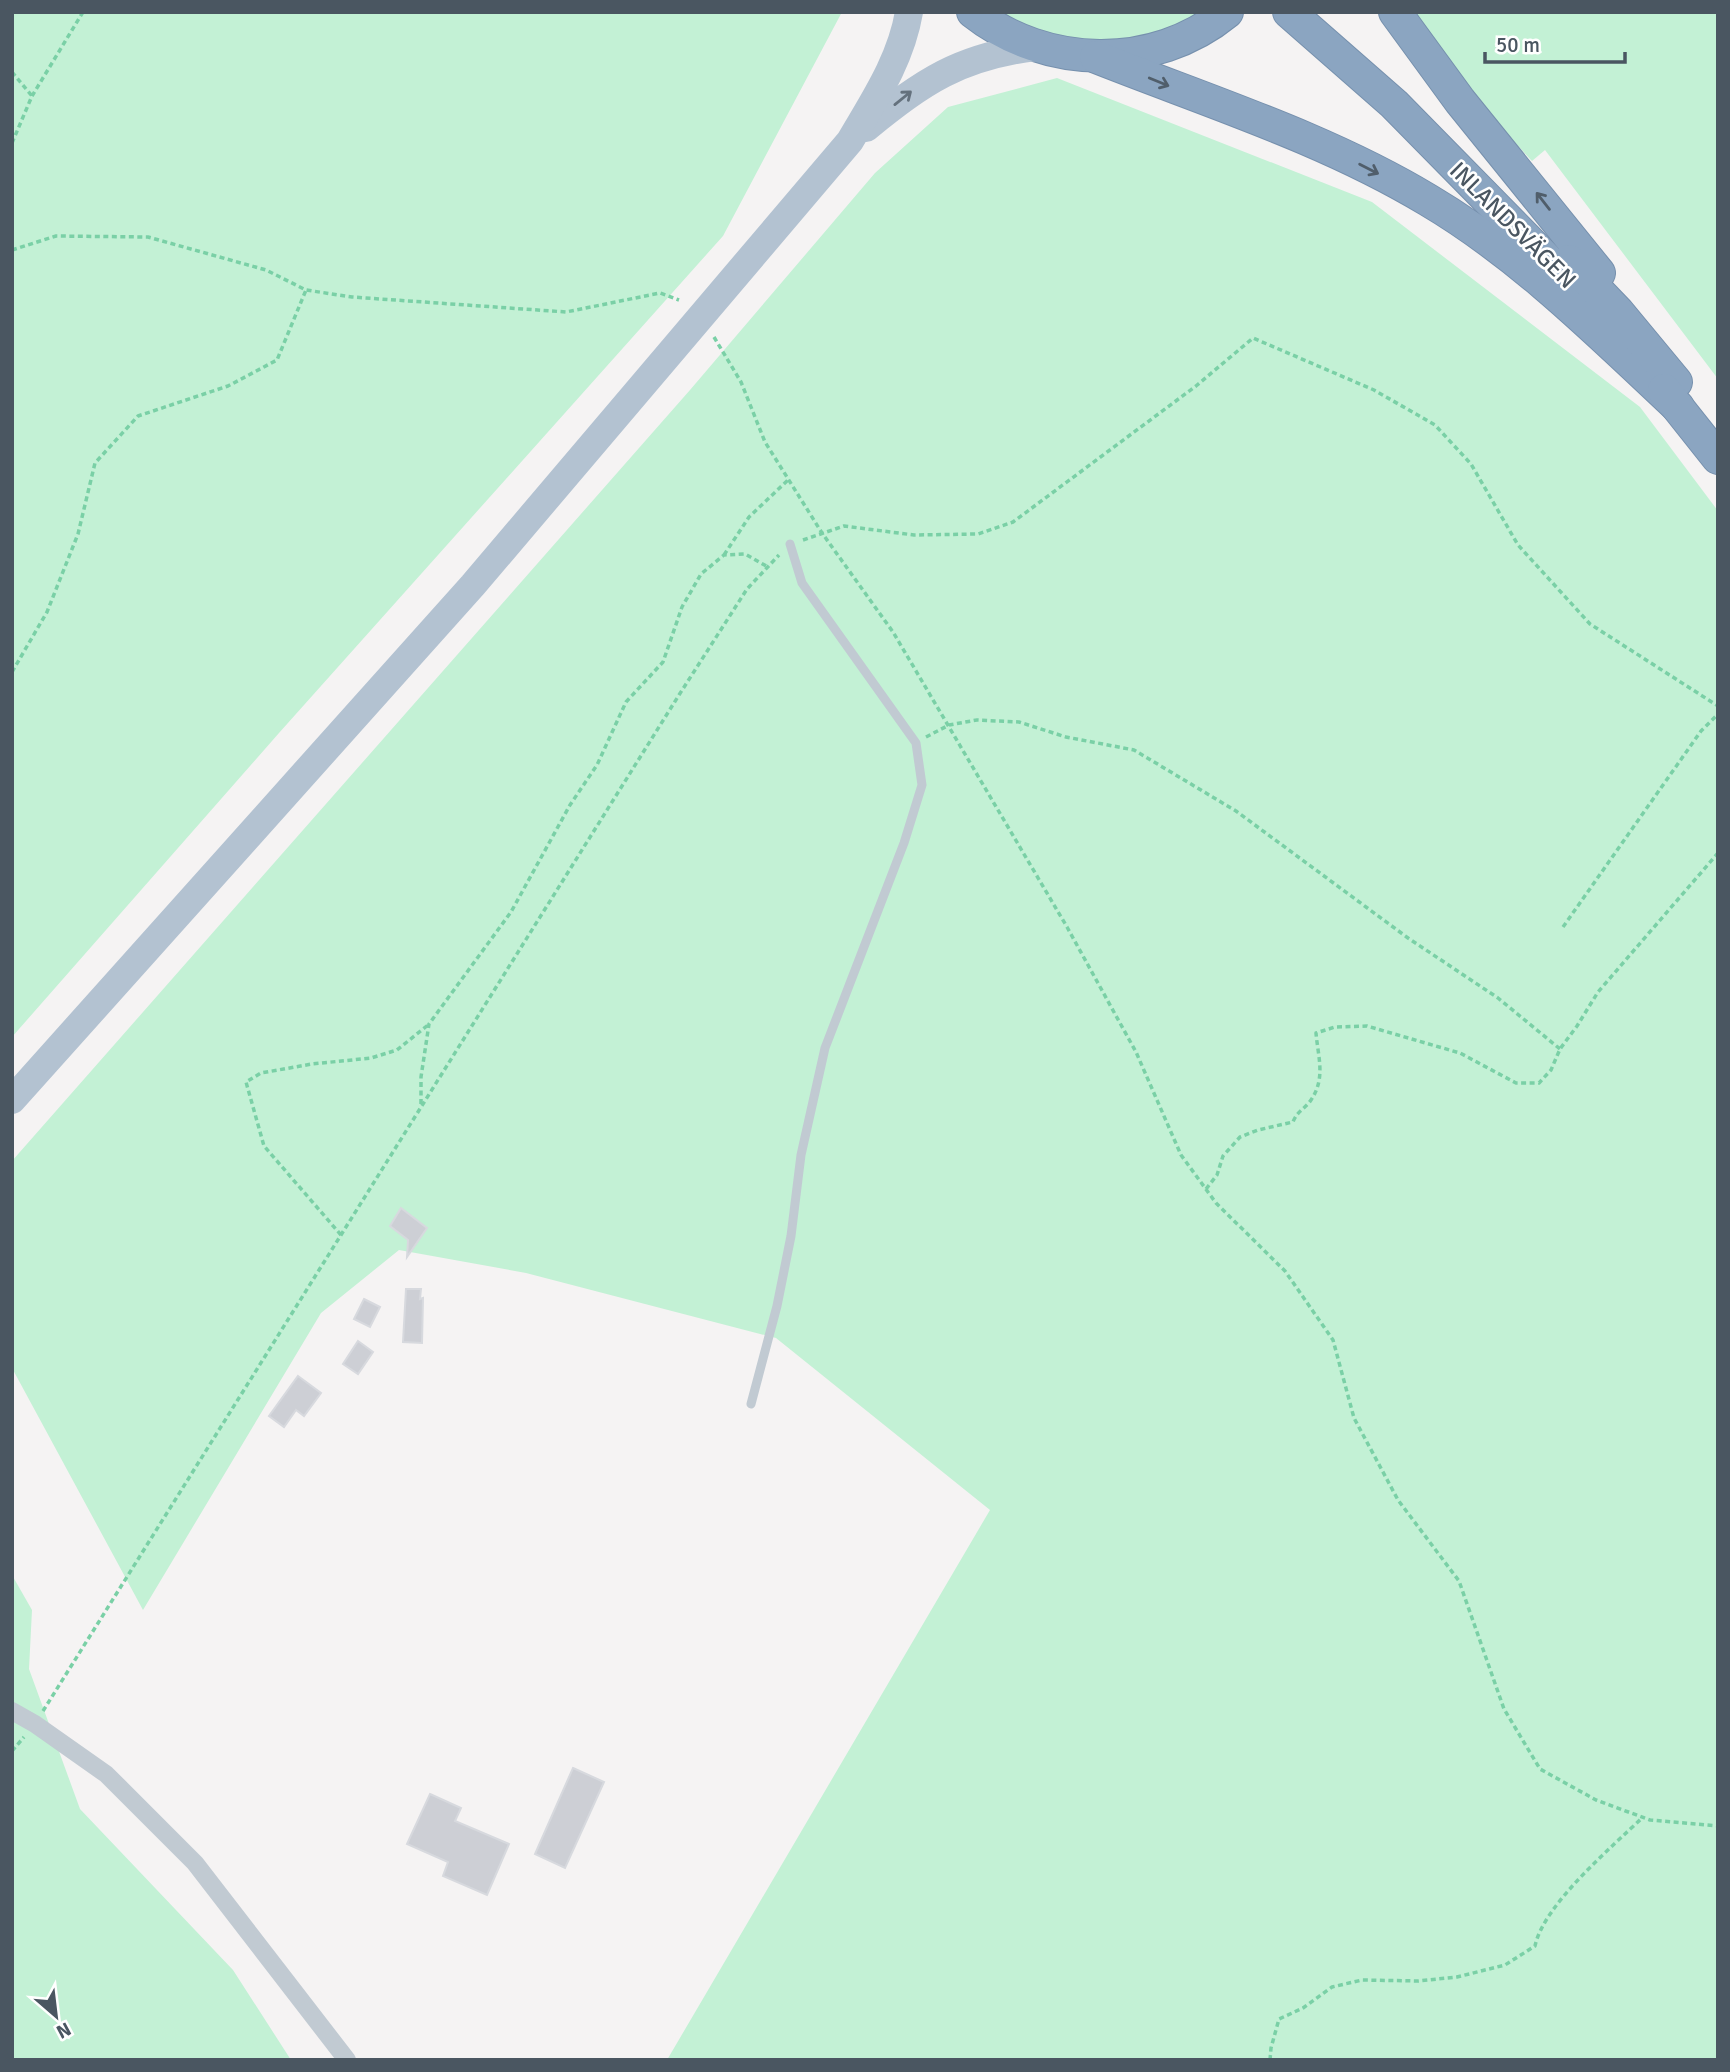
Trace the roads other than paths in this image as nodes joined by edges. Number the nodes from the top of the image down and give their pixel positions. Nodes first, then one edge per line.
1 (909, 12) edge
2 (973, 12) edge
3 (1289, 12) edge
4 (1310, 12) edge
5 (1395, 12) edge
6 (1214, 21) edge
7 (1035, 47) junction
8 (1096, 57) junction
9 (850, 141) junction
10 (1678, 407) junction
11 (1718, 431) edge
12 (1718, 458) edge
13 (790, 544) road end
14 (12, 1100) edge
15 (751, 1404) dead end
16 (12, 1711) edge
17 (347, 2060) edge

1 - 9 main road
2 - 7 highway
3 - 10 highway, INLANDSVÄGEN
4 - 11 highway, INLANDSVÄGEN
11 -> 5 highway
6 - 8 highway
7 - 8 highway
9 -> 7 main road
8 -> 10 highway
9 - 14 main road
10 - 12 highway, INLANDSVÄGEN
13 - 15 lane
16 - 17 street

